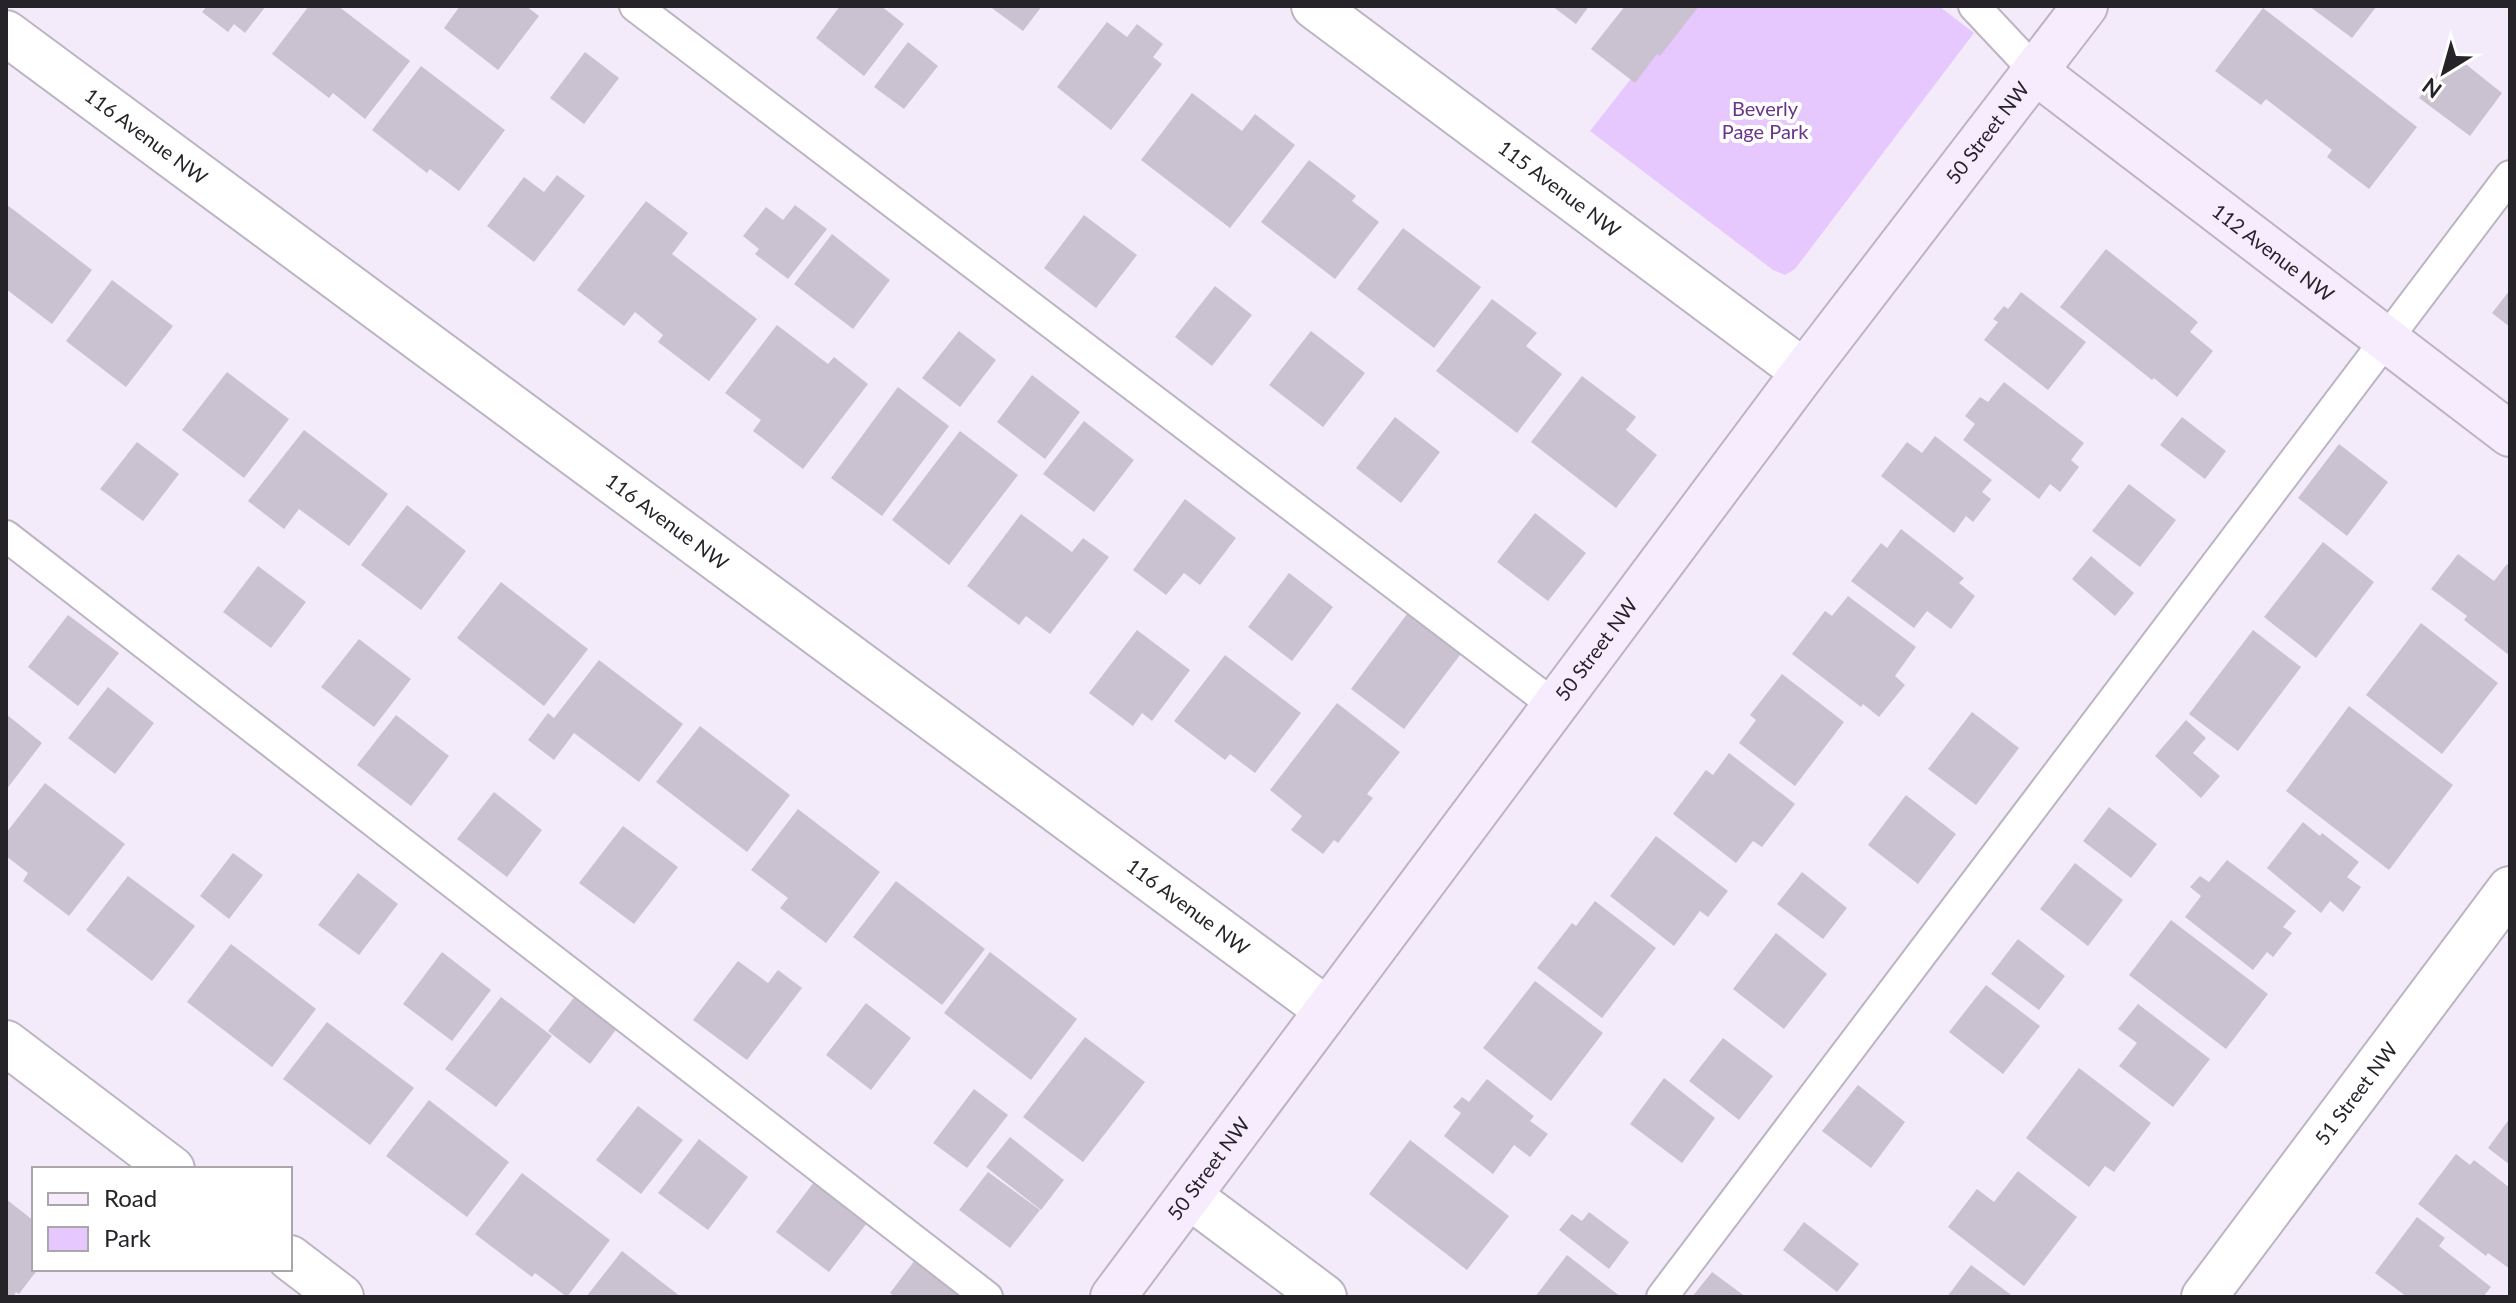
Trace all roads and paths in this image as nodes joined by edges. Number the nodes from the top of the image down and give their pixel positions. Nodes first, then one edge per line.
1 (635, 6) edge
2 (1314, 6) edge
3 (1974, 6) edge
4 (2085, 6) edge
5 (6, 33) edge
6 (2036, 72) junction
7 (2510, 176) edge
8 (2386, 340) junction
9 (1804, 372) junction
10 (2510, 434) edge
11 (6, 536) edge
12 (1555, 706) junction
13 (2510, 889) edge
14 (1327, 1010) junction
15 (6, 1043) edge
16 (169, 1167) edge
17 (1189, 1196) junction
18 (292, 1260) edge
19 (341, 1297) edge
20 (987, 1297) edge
21 (1113, 1297) edge
22 (1324, 1297) edge
23 (1662, 1297) edge
24 (2204, 1297) edge

1 - 12 lane
2 - 9 street, 115 Avenue NW
3 - 6 lane
4 - 6 main road, 50 Street NW
5 - 14 street, 116 Avenue NW
6 - 8 main road, 112 Avenue NW
6 - 9 main road, 50 Street NW
7 - 8 lane
8 - 10 main road, 112 Avenue NW
8 - 23 lane
9 - 12 main road, 50 Street NW
11 - 20 lane
12 - 14 main road, 50 Street NW
13 - 24 street, 51 Street NW
14 - 17 main road, 50 Street NW
15 - 16 street
17 - 21 main road, 50 Street NW
17 - 22 street
18 - 19 street

